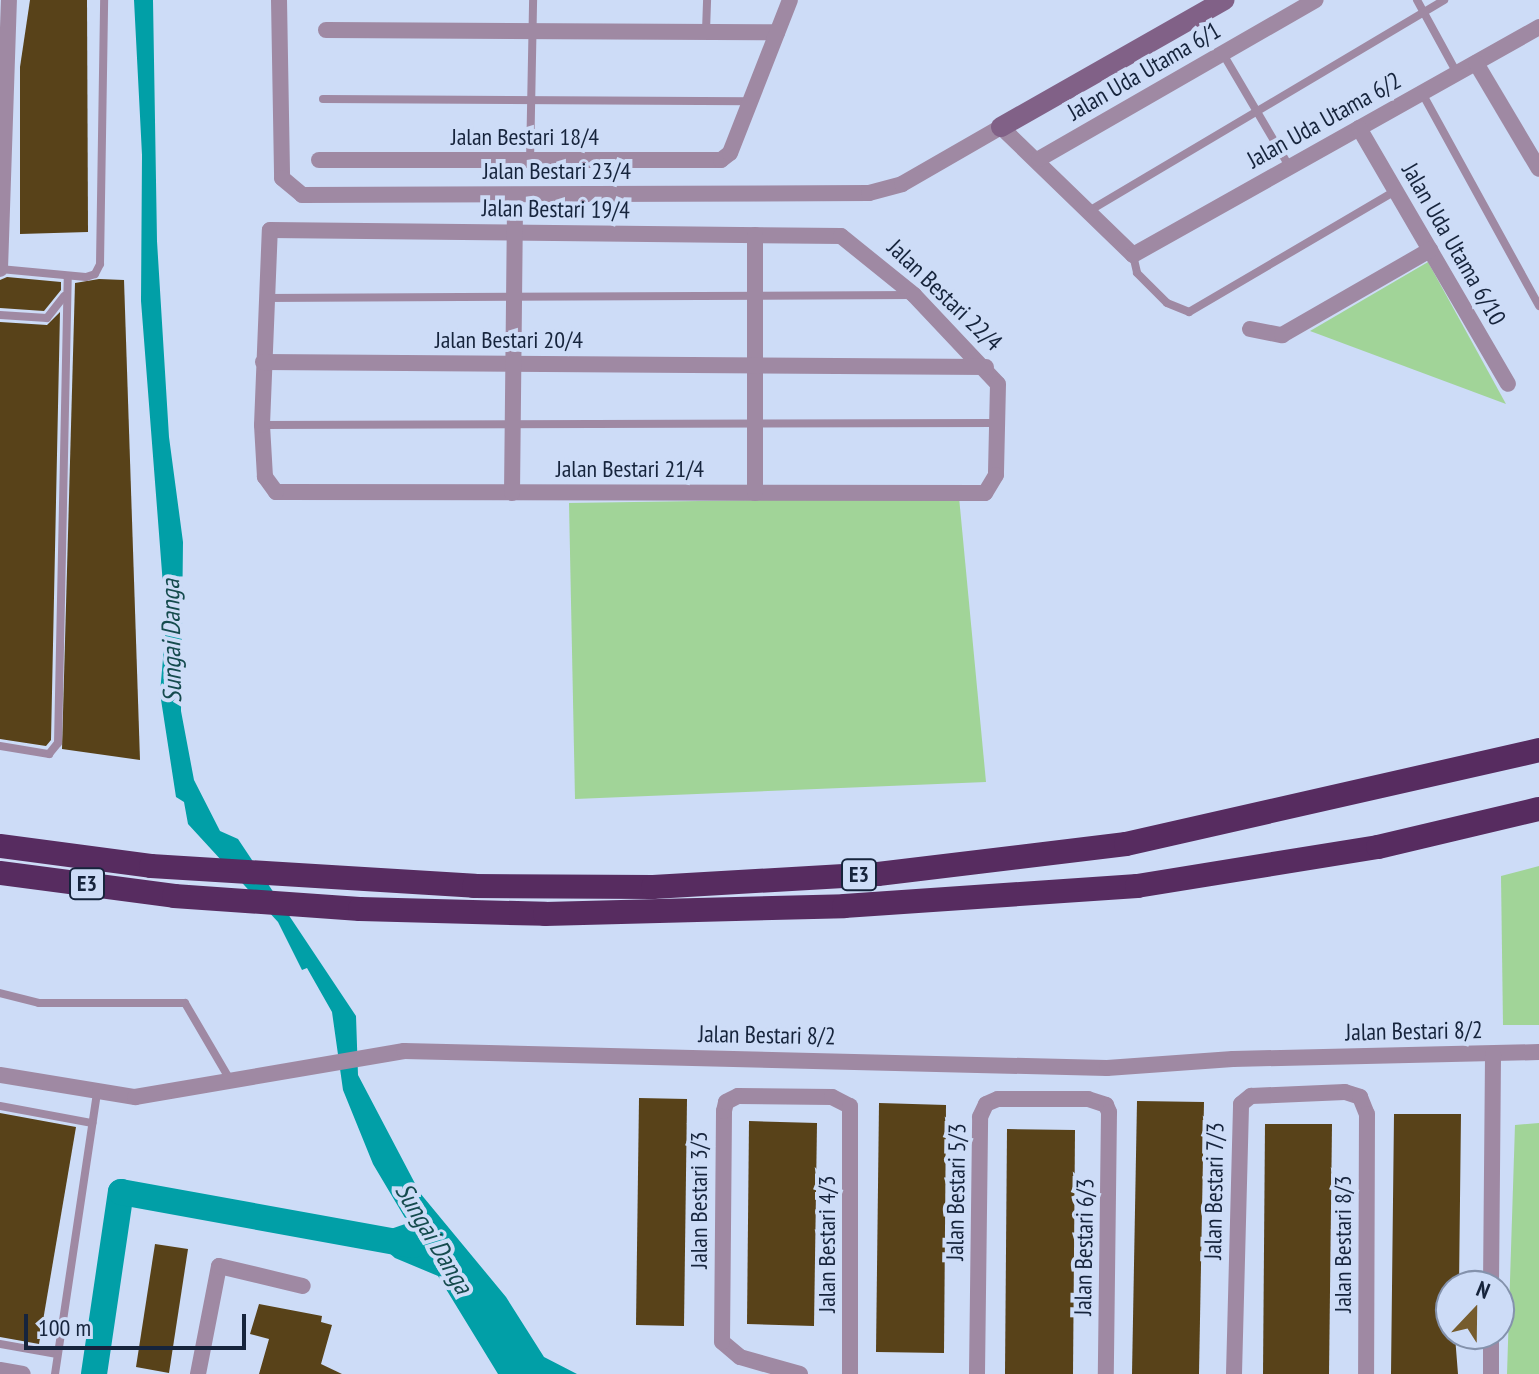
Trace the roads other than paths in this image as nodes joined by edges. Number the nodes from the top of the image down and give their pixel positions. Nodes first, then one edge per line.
1 (9, 0) edge
2 (104, 0) edge
3 (279, 0) edge
4 (533, 0) edge
5 (707, 0) edge
6 (790, 0) edge
7 (1225, 0) edge
8 (1316, 0) edge
9 (1417, 0) edge
10 (1444, 0) edge
11 (1423, 12) junction
12 (1539, 28) edge
13 (326, 30) dead end
14 (532, 31) junction
15 (706, 32) junction
16 (777, 32) junction
17 (1222, 54) junction
18 (1476, 63) junction
19 (1457, 73) junction
20 (1422, 93) junction
21 (323, 99) dead end
22 (531, 99) junction
23 (750, 101) junction
24 (1255, 111) junction
25 (2, 126) edge
26 (1001, 127) junction
27 (1359, 128) junction
28 (1039, 159) junction
29 (319, 160) dead end
30 (530, 162) junction
31 (1290, 167) junction
32 (1539, 169) edge
33 (1396, 191) junction
34 (515, 195) junction
35 (1089, 211) junction
36 (514, 232) junction
37 (755, 235) junction
38 (841, 236) joint
39 (1430, 250) junction
40 (1133, 255) junction
41 (0, 269) edge
42 (68, 276) junction
43 (65, 295) junction
44 (914, 295) junction
45 (265, 298) junction
46 (514, 298) junction
47 (755, 300) junction
48 (1539, 306) edge
49 (0, 315) edge
50 (1250, 329) dead end
51 (263, 362) junction
52 (513, 364) junction
53 (755, 365) junction
54 (986, 367) junction
55 (1508, 384) dead end
56 (513, 422) junction
57 (755, 423) junction
58 (997, 423) junction
59 (262, 425) junction
60 (512, 493) junction
61 (755, 493) junction
62 (985, 493) joint
63 (0, 746) edge
64 (1539, 750) edge
65 (1539, 809) edge
66 (0, 846) edge
67 (0, 873) edge
68 (0, 993) edge
69 (1539, 1052) edge
70 (1493, 1054) junction
71 (0, 1075) edge
72 (233, 1083) junction
73 (97, 1092) junction
74 (0, 1106) edge
75 (852, 1114) joint
76 (1367, 1114) joint
77 (1110, 1122) joint
78 (92, 1123) junction
79 (1491, 1270) edge
80 (303, 1286) dead end
81 (0, 1344) edge
82 (1491, 1350) edge
83 (57, 1354) junction
84 (0, 1370) edge
85 (23, 1374) edge
86 (55, 1374) edge
87 (198, 1374) edge
88 (800, 1374) edge
89 (850, 1374) edge
90 (977, 1374) edge
91 (1106, 1374) edge
92 (1234, 1374) edge
93 (1366, 1374) edge
94 (1491, 1374) edge

1 - 25 street
2 - 42 lane
3 - 34 street, Jalan Bestari 23/4
4 - 14 lane
5 - 15 lane
6 - 16 street
7 - 26 street
8 - 17 street, Jalan Uda Utama 6/1
9 - 11 lane
10 - 11 lane
11 - 19 lane
11 - 24 lane
12 - 18 street, Jalan Uda Utama 6/2
13 - 14 street
14 - 15 street
14 - 22 lane
15 - 16 street
16 - 23 street
17 - 24 lane
17 - 28 street, Jalan Uda Utama 6/1
18 - 19 street, Jalan Uda Utama 6/2
18 - 32 street
19 - 20 street, Jalan Uda Utama 6/2
20 - 27 street, Jalan Uda Utama 6/2
20 - 48 lane
21 - 22 lane
22 - 23 lane
22 - 30 lane
23 - 30 street, Jalan Bestari 18/4
24 - 31 lane
24 - 35 lane
25 - 41 street
26 - 28 street
26 - 34 street, Jalan Bestari 23/4
27 - 31 street, Jalan Uda Utama 6/2
27 - 33 street, Jalan Uda Utama 6/10
28 - 35 street
29 - 30 street, Jalan Bestari 18/4
31 - 40 street, Jalan Uda Utama 6/2
33 - 39 street, Jalan Uda Utama 6/10
33 - 40 lane
34 - 36 street
35 - 40 street
36 - 37 street, Jalan Bestari 19/4
36 - 45 street, Jalan Bestari 19/4
36 - 46 street
37 - 38 street, Jalan Bestari 19/4
37 - 47 street
38 - 44 street, Jalan Bestari 22/4
39 - 50 street
39 - 55 street, Jalan Uda Utama 6/10
41 - 42 lane
42 - 43 lane
43 - 49 lane
43 - 63 lane
44 - 47 lane
44 - 54 street, Jalan Bestari 22/4
45 - 46 lane
45 - 51 street
46 - 47 lane
46 - 52 street
47 - 53 street
51 - 52 street, Jalan Bestari 20/4
51 - 59 street
52 - 53 street, Jalan Bestari 20/4
52 - 56 street
53 - 54 street, Jalan Bestari 20/4
53 - 57 street
54 - 58 street, Jalan Bestari 22/4
56 - 57 lane
56 - 59 lane
56 - 60 street
57 - 58 lane
57 - 61 street
58 - 62 street, Jalan Bestari 22/4
59 - 60 street, Jalan Bestari 21/4
60 - 61 street, Jalan Bestari 21/4
61 - 62 street, Jalan Bestari 21/4
64 - 66 highway, E3
65 - 67 highway, E3
68 - 72 lane
69 - 70 street, Jalan Bestari 8/2
70 - 72 street, Jalan Bestari 8/2
70 - 79 street
71 - 73 street, Jalan Bestari 8/2
72 - 73 street, Jalan Bestari 8/2
73 - 78 lane
74 - 78 lane
75 - 88 street, Jalan Bestari 3/3
75 - 89 street, Jalan Bestari 4/3
76 - 92 street, Jalan Bestari 7/3
76 - 93 street, Jalan Bestari 8/3
77 - 90 street, Jalan Bestari 5/3
77 - 91 street, Jalan Bestari 6/3
78 - 83 lane
80 - 87 street
81 - 83 lane
82 - 94 street
83 - 86 lane
84 - 85 street

